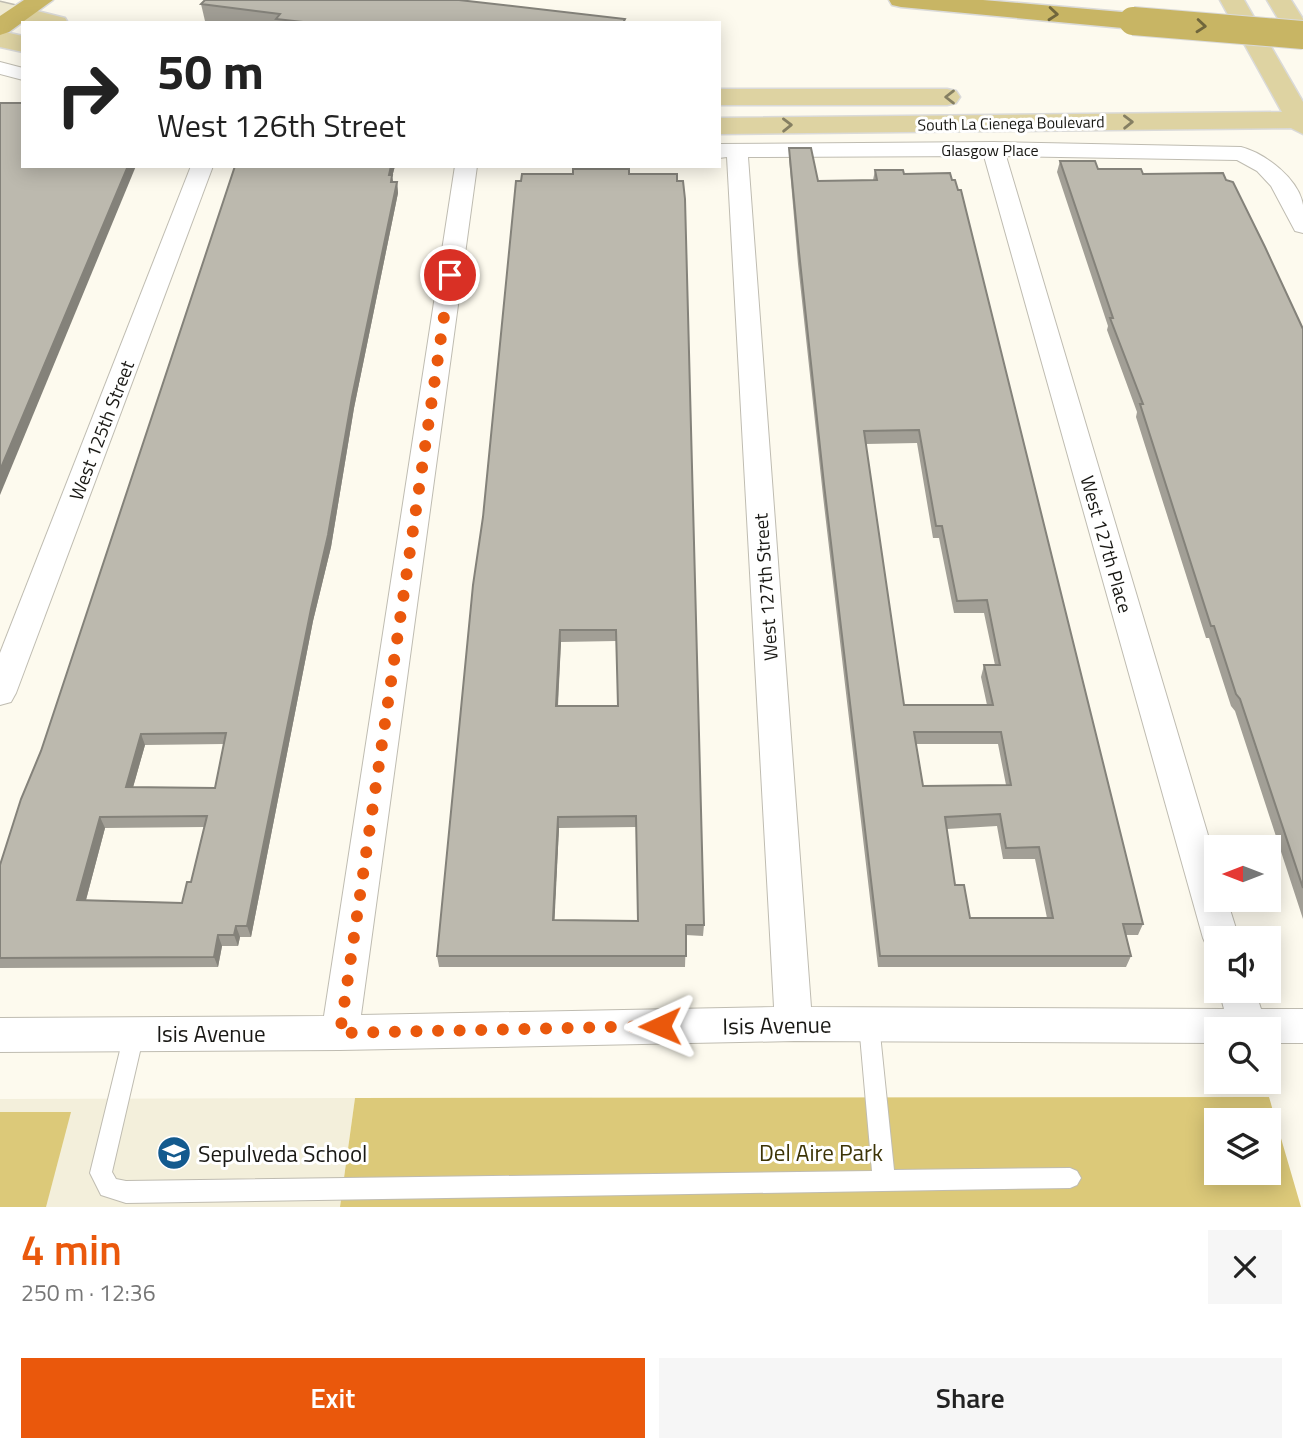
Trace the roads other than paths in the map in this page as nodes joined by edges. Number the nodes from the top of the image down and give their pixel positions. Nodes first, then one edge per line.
1 (41, 0) edge
2 (901, 0) edge
3 (1233, 0) edge
4 (1279, 0) edge
5 (7, 12) edge
6 (47, 21) edge
7 (1303, 38) edge
8 (0, 39) edge
9 (21, 44) edge
10 (0, 68) edge
11 (21, 73) edge
12 (721, 97) edge
13 (968, 97) dead end
14 (1051, 97) dead end
15 (1299, 112) edge
16 (721, 126) edge
17 (993, 149) junction
18 (728, 151) edge
19 (201, 168) edge
20 (466, 168) edge
21 (1303, 226) edge
22 (0, 693) edge
23 (1219, 926) edge
24 (794, 1024) junction
25 (869, 1024) junction
26 (1204, 1026) edge
27 (1281, 1026) edge
28 (1303, 1026) edge
29 (340, 1033) junction
30 (134, 1034) junction
31 (0, 1035) edge
32 (1070, 1178) dead end
33 (884, 1181) junction

1 - 5 highway
2 -> 7 highway, bridge
3 - 15 main road
4 - 7 main road
5 - 6 main road
8 - 9 main road
10 - 11 street
13 -> 12 main road, South La Cienega Boulevard
14 - 15 main road, South La Cienega Boulevard
16 -> 15 main road, South La Cienega Boulevard
17 - 18 street, Glasgow Place
17 - 21 street, Glasgow Place
17 - 23 street, West 127th Place
18 - 24 street, West 127th Street
19 - 22 street, West 125th Street
20 - 29 street
24 - 25 street, Isis Avenue
24 - 29 street, Isis Avenue
25 - 26 street, Isis Avenue
25 - 33 lane
27 - 28 street, Isis Avenue
29 - 30 street, Isis Avenue
30 - 31 street, Isis Avenue
30 - 33 lane
32 - 33 lane

